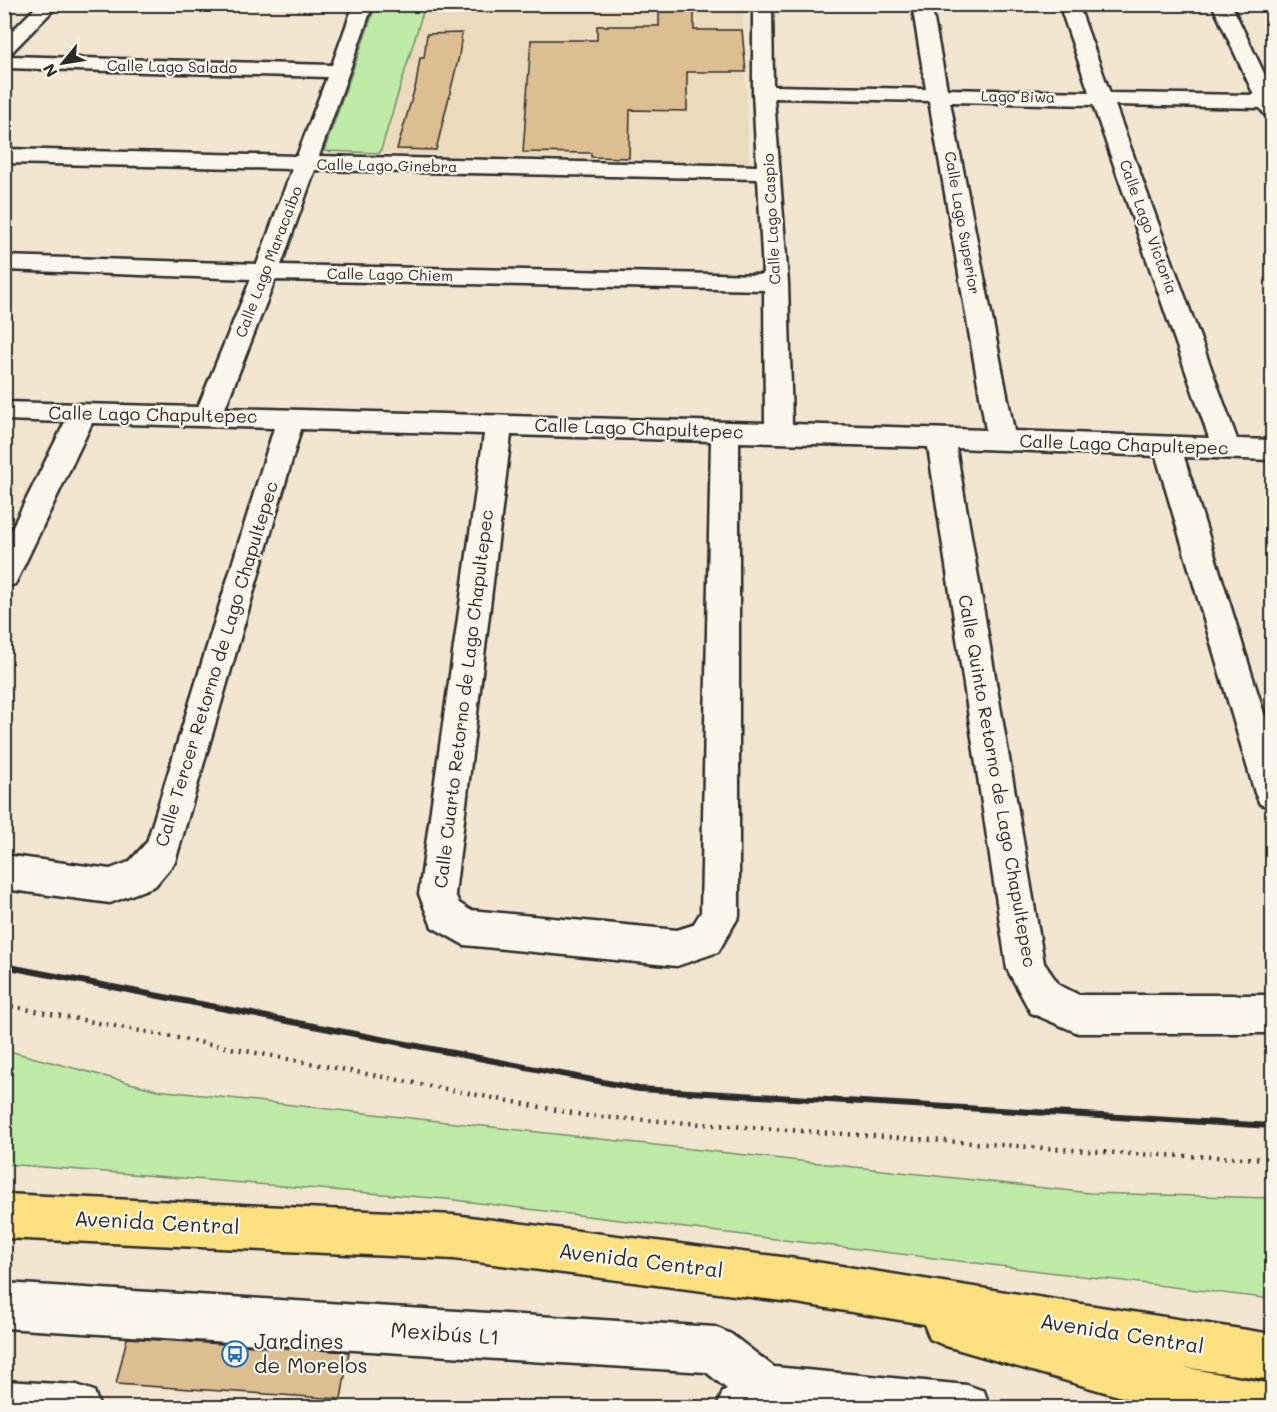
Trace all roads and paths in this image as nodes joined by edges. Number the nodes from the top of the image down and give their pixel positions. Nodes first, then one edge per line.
1 (50, 4) edge
2 (364, 4) edge
3 (762, 4) edge
4 (921, 4) edge
5 (1068, 4) edge
6 (1221, 4) edge
7 (4, 51) edge
8 (4, 62) edge
9 (340, 71) junction
10 (764, 92) junction
11 (939, 95) junction
12 (1103, 99) junction
13 (1271, 105) edge
14 (4, 156) edge
15 (306, 164) junction
16 (769, 172) junction
17 (4, 263) edge
18 (266, 272) junction
19 (776, 283) junction
20 (4, 411) edge
21 (83, 414) junction
22 (208, 416) junction
23 (291, 418) junction
24 (499, 425) junction
25 (725, 432) junction
26 (779, 434) junction
27 (940, 438) junction
28 (1002, 441) junction
29 (1167, 446) junction
30 (1227, 449) junction
31 (1272, 450) edge
32 (4, 576) edge
33 (1272, 794) edge
34 (4, 872) edge
35 (4, 1005) edge
36 (1272, 1014) edge
37 (1272, 1159) edge
38 (4, 1216) edge
39 (797, 1281) junction
40 (4, 1305) edge
41 (1272, 1357) edge
42 (752, 1399) edge
43 (4, 1404) edge
44 (77, 1407) edge
45 (967, 1407) edge
46 (1272, 1407) edge

1 - 7 street
2 - 9 street, Calle Lago Maracaibo
3 - 10 street, Calle Lago Caspio
4 - 11 street, Calle Lago Superior
5 - 12 street, Calle Lago Victoria
6 - 13 street
8 - 9 street, Calle Lago Salado
9 - 15 street, Calle Lago Maracaibo
10 - 11 street, Lago Biwa
10 - 16 street, Calle Lago Caspio
11 - 12 street, Lago Biwa
11 - 28 street, Calle Lago Superior
12 - 13 street, Lago Biwa
12 - 30 street, Calle Lago Victoria
14 - 15 street, Calle Lago Ginebra
15 - 16 street, Calle Lago Ginebra
15 - 18 street, Calle Lago Maracaibo
16 - 19 street, Calle Lago Caspio
17 - 18 street, Calle Lago Chiem
18 - 19 street, Calle Lago Chiem
18 - 22 street, Calle Lago Maracaibo
19 - 26 street, Calle Lago Caspio
20 - 21 street, Calle Lago Chapultepec
21 - 22 street, Calle Lago Chapultepec
21 - 32 street
22 - 23 street, Calle Lago Chapultepec
23 - 24 street, Calle Lago Chapultepec
23 - 34 street, Calle Tercer Retorno de Lago Chapultepec
24 - 25 street, Calle Lago Chapultepec
24 - 25 street, Calle Cuarto Retorno de Lago Chapultepec
25 - 26 street, Calle Lago Chapultepec
26 - 27 street, Calle Lago Chapultepec
27 - 28 street, Calle Lago Chapultepec
27 - 36 street, Calle Quinto Retorno de Lago Chapultepec
28 - 29 street, Calle Lago Chapultepec
29 - 30 street, Calle Lago Chapultepec
29 - 33 street
30 - 31 street, Calle Lago Chapultepec
35 - 37 path
38 - 39 highway, Avenida Central
39 - 41 highway, Avenida Central
39 - 46 highway
40 - 42 street, Mexibús L1
42 - 45 street, Mexibús L1
43 - 44 street

